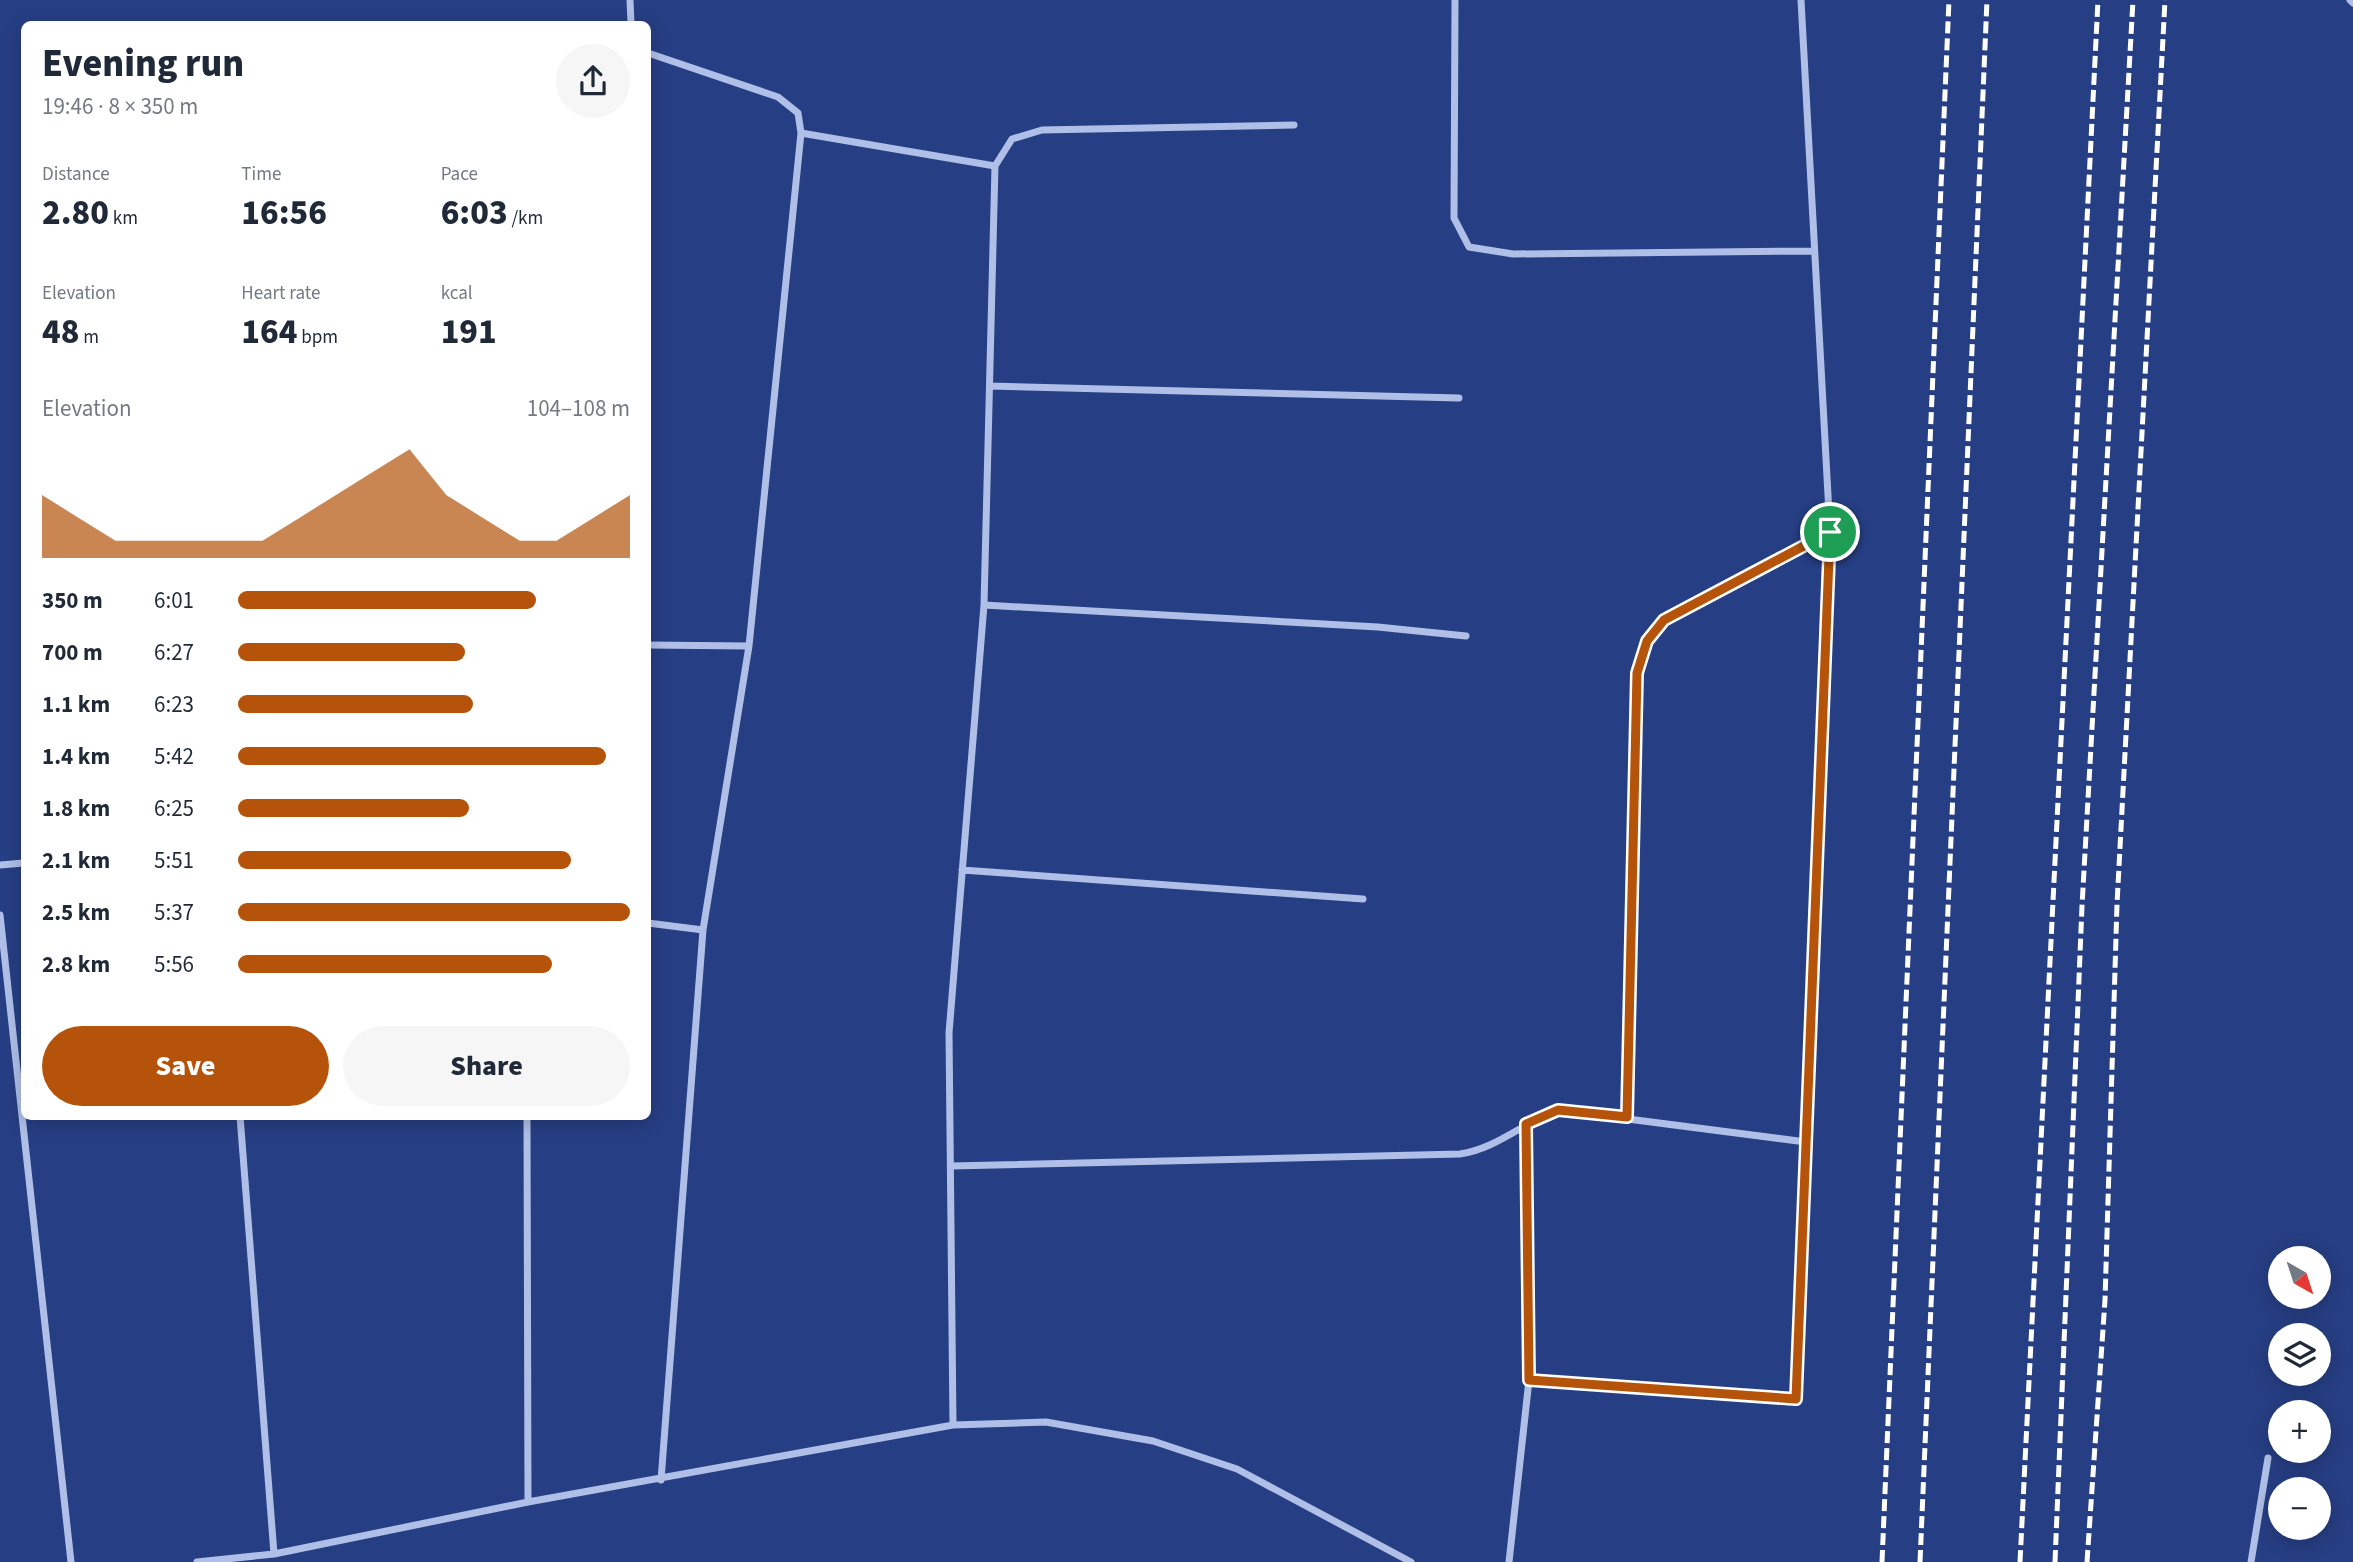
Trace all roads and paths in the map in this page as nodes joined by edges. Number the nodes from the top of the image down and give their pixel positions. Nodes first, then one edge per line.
1 (630, 0) edge
2 (1455, 0) edge
3 (1801, 0) edge
4 (631, 21) edge
5 (651, 54) edge
6 (1294, 125) dead end
7 (801, 132) junction
8 (995, 166) junction
9 (1815, 251) junction
10 (990, 386) junction
11 (1459, 398) dead end
12 (1830, 532) junction
13 (984, 606) junction
14 (1465, 636) dead end
15 (651, 645) edge
16 (749, 646) junction
17 (21, 863) edge
18 (0, 865) edge
19 (962, 870) junction
20 (1363, 898) dead end
21 (0, 915) edge
22 (651, 923) edge
23 (703, 930) junction
24 (21, 1106) edge
25 (1627, 1117) junction
26 (22, 1120) edge
27 (240, 1120) edge
28 (527, 1120) edge
29 (1526, 1124) junction
30 (1806, 1142) junction
31 (951, 1166) junction
32 (1529, 1380) junction
33 (953, 1425) junction
34 (2268, 1458) dead end
35 (661, 1480) junction
36 (528, 1502) junction
37 (274, 1554) junction
38 (71, 1562) edge
39 (197, 1562) edge
40 (1411, 1562) edge
41 (1509, 1562) edge
42 (2251, 1562) edge

1 - 4 street
2 - 9 street
3 - 9 street
5 - 7 street
6 - 8 street
7 - 8 street
7 - 16 street
8 - 10 street
9 - 12 street
10 - 11 street
10 - 13 street
12 - 25 street
12 - 30 street
13 - 14 street
13 - 19 street
15 - 16 street
16 - 23 street
17 - 18 street
19 - 20 street
19 - 31 street
21 - 24 street
22 - 23 street
23 - 35 street
25 - 29 street
25 - 30 street
26 - 38 street
27 - 37 street
28 - 36 street
29 - 31 street
29 - 32 street
30 - 32 street
31 - 33 street
32 - 41 street
33 - 35 street
33 - 40 street
34 - 42 street
35 - 36 street
36 - 37 street
37 - 39 street

